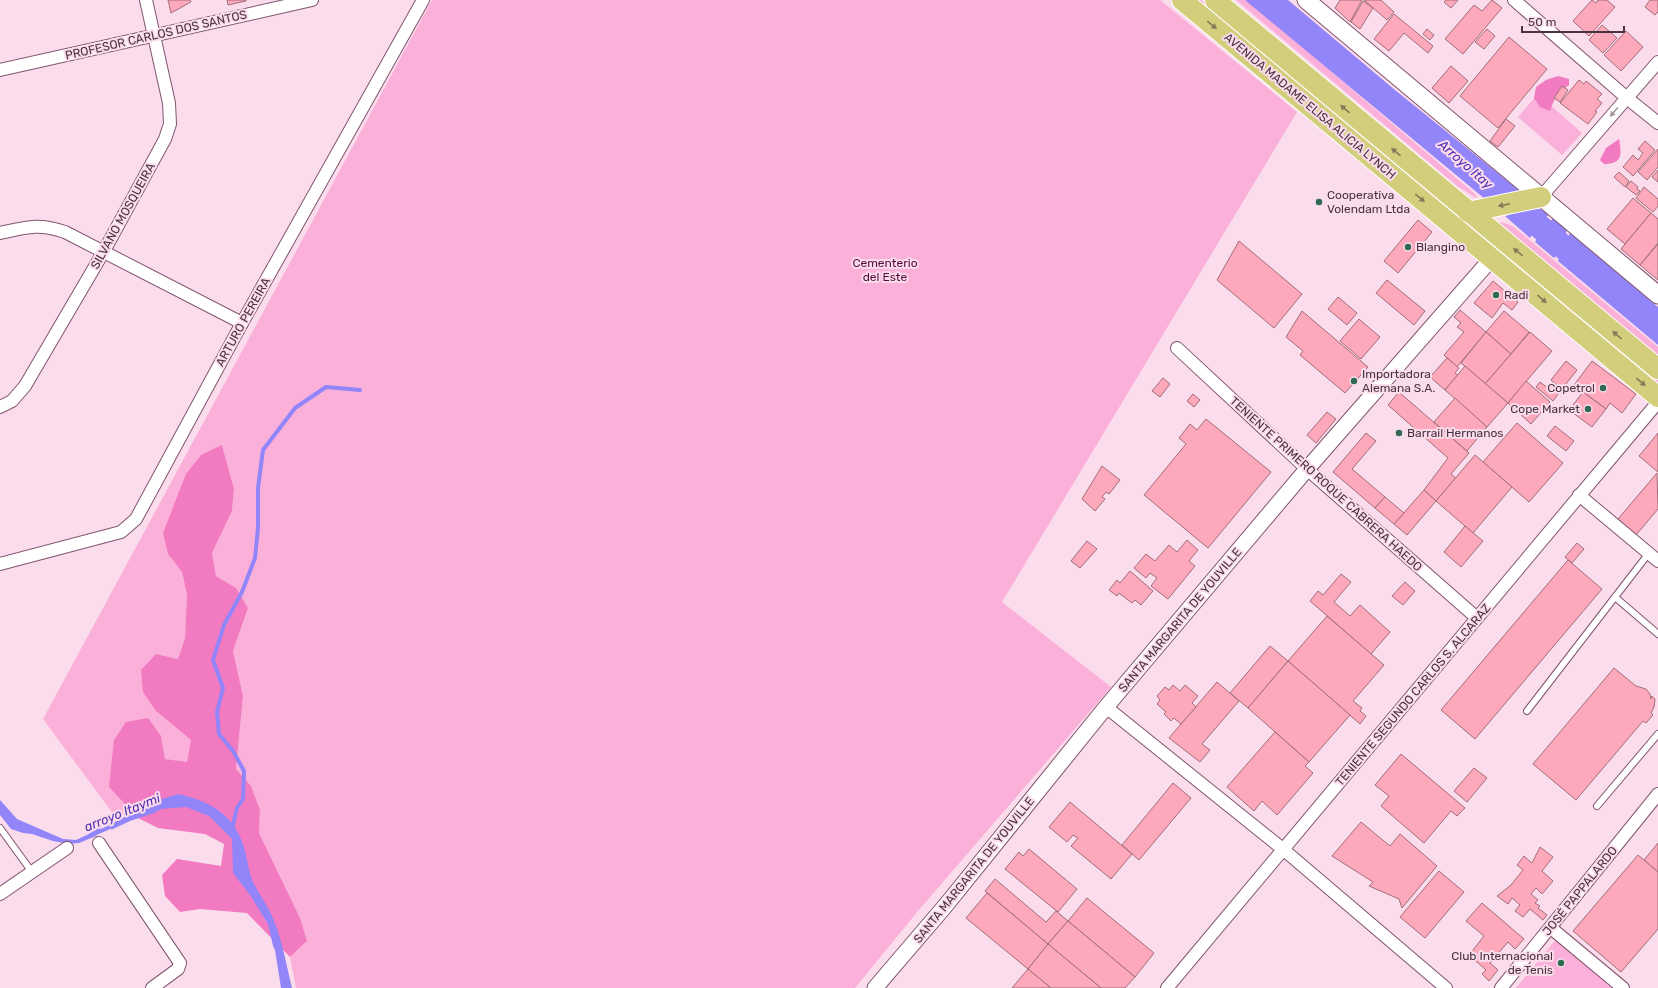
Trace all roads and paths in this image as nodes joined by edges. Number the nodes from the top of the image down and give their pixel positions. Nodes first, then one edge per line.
1 (146, 0) edge
2 (312, 0) edge
3 (423, 0) edge
4 (1182, 0) edge
5 (1215, 0) edge
6 (1306, 0) edge
7 (1514, 0) edge
8 (155, 36) junction
9 (1658, 62) edge
10 (0, 70) edge
11 (1627, 98) junction
12 (1658, 123) edge
13 (1540, 197) junction
14 (1468, 212) junction
15 (0, 233) edge
16 (104, 251) junction
17 (1492, 258) junction
18 (1658, 295) edge
19 (242, 323) junction
20 (1177, 348) dead end
21 (1658, 370) edge
22 (1658, 397) edge
23 (1658, 402) edge
24 (0, 407) edge
25 (1307, 469) junction
26 (1579, 495) junction
27 (1654, 557) edge
28 (0, 564) edge
29 (1615, 597) junction
30 (1477, 618) junction
31 (1658, 634) edge
32 (1106, 707) junction
33 (1527, 711) dead end
34 (1658, 734) edge
35 (1657, 796) edge
36 (1597, 806) dead end
37 (0, 828) edge
38 (99, 843) dead end
39 (67, 848) dead end
40 (1284, 850) junction
41 (32, 872) junction
42 (2, 890) edge
43 (1550, 928) junction
44 (152, 988) edge
45 (875, 988) edge
46 (1168, 988) edge
47 (1446, 988) edge
48 (1501, 988) edge
49 (1623, 988) edge

1 - 8 street, SILVANO MOSQUEIRA
2 - 8 street, PROFESOR CARLOS DOS SANTOS
3 - 19 street, ARTURO PEREIRA
4 -> 17 highway, AVENIDA MADAME ELISA ALICIA LYNCH
14 -> 5 highway, AVENIDA MADAME ELISA ALICIA LYNCH
6 - 13 main road
7 - 11 street
8 - 10 street, PROFESOR CARLOS DOS SANTOS
8 - 16 street, SILVANO MOSQUEIRA
9 - 11 street
11 - 12 street
11 -> 13 street
13 -> 14 highway
13 - 18 main road
21 -> 14 highway, AVENIDA MADAME ELISA ALICIA LYNCH
15 - 16 street
16 - 19 street
16 - 24 street, SILVANO MOSQUEIRA
17 -> 22 highway, AVENIDA MADAME ELISA ALICIA LYNCH
17 - 25 street, SANTA MARGARITA DE YOUVILLE
19 - 28 street, ARTURO PEREIRA
20 - 25 street, TENIENTE PRIMERO ROQUE CABRERA HAEDO
23 - 26 street, TENIENTE SEGUNDO CARLOS S. ALCARAZ
25 - 30 street, TENIENTE PRIMERO ROQUE CABRERA HAEDO
25 - 32 street, SANTA MARGARITA DE YOUVILLE
26 - 27 street
26 - 30 street, TENIENTE SEGUNDO CARLOS S. ALCARAZ
27 - 29 lane
29 - 31 lane
29 - 33 lane
30 - 40 street, TENIENTE SEGUNDO CARLOS S. ALCARAZ
32 - 40 street
32 - 45 street, SANTA MARGARITA DE YOUVILLE
34 - 36 lane
35 - 43 street, JOSÉ PAPPALARDO
37 - 41 lane
38 - 44 street
39 - 41 street
40 - 46 street, TENIENTE SEGUNDO CARLOS S. ALCARAZ
40 - 47 street
41 - 42 street
43 - 48 street, JOSÉ PAPPALARDO
43 - 49 street

